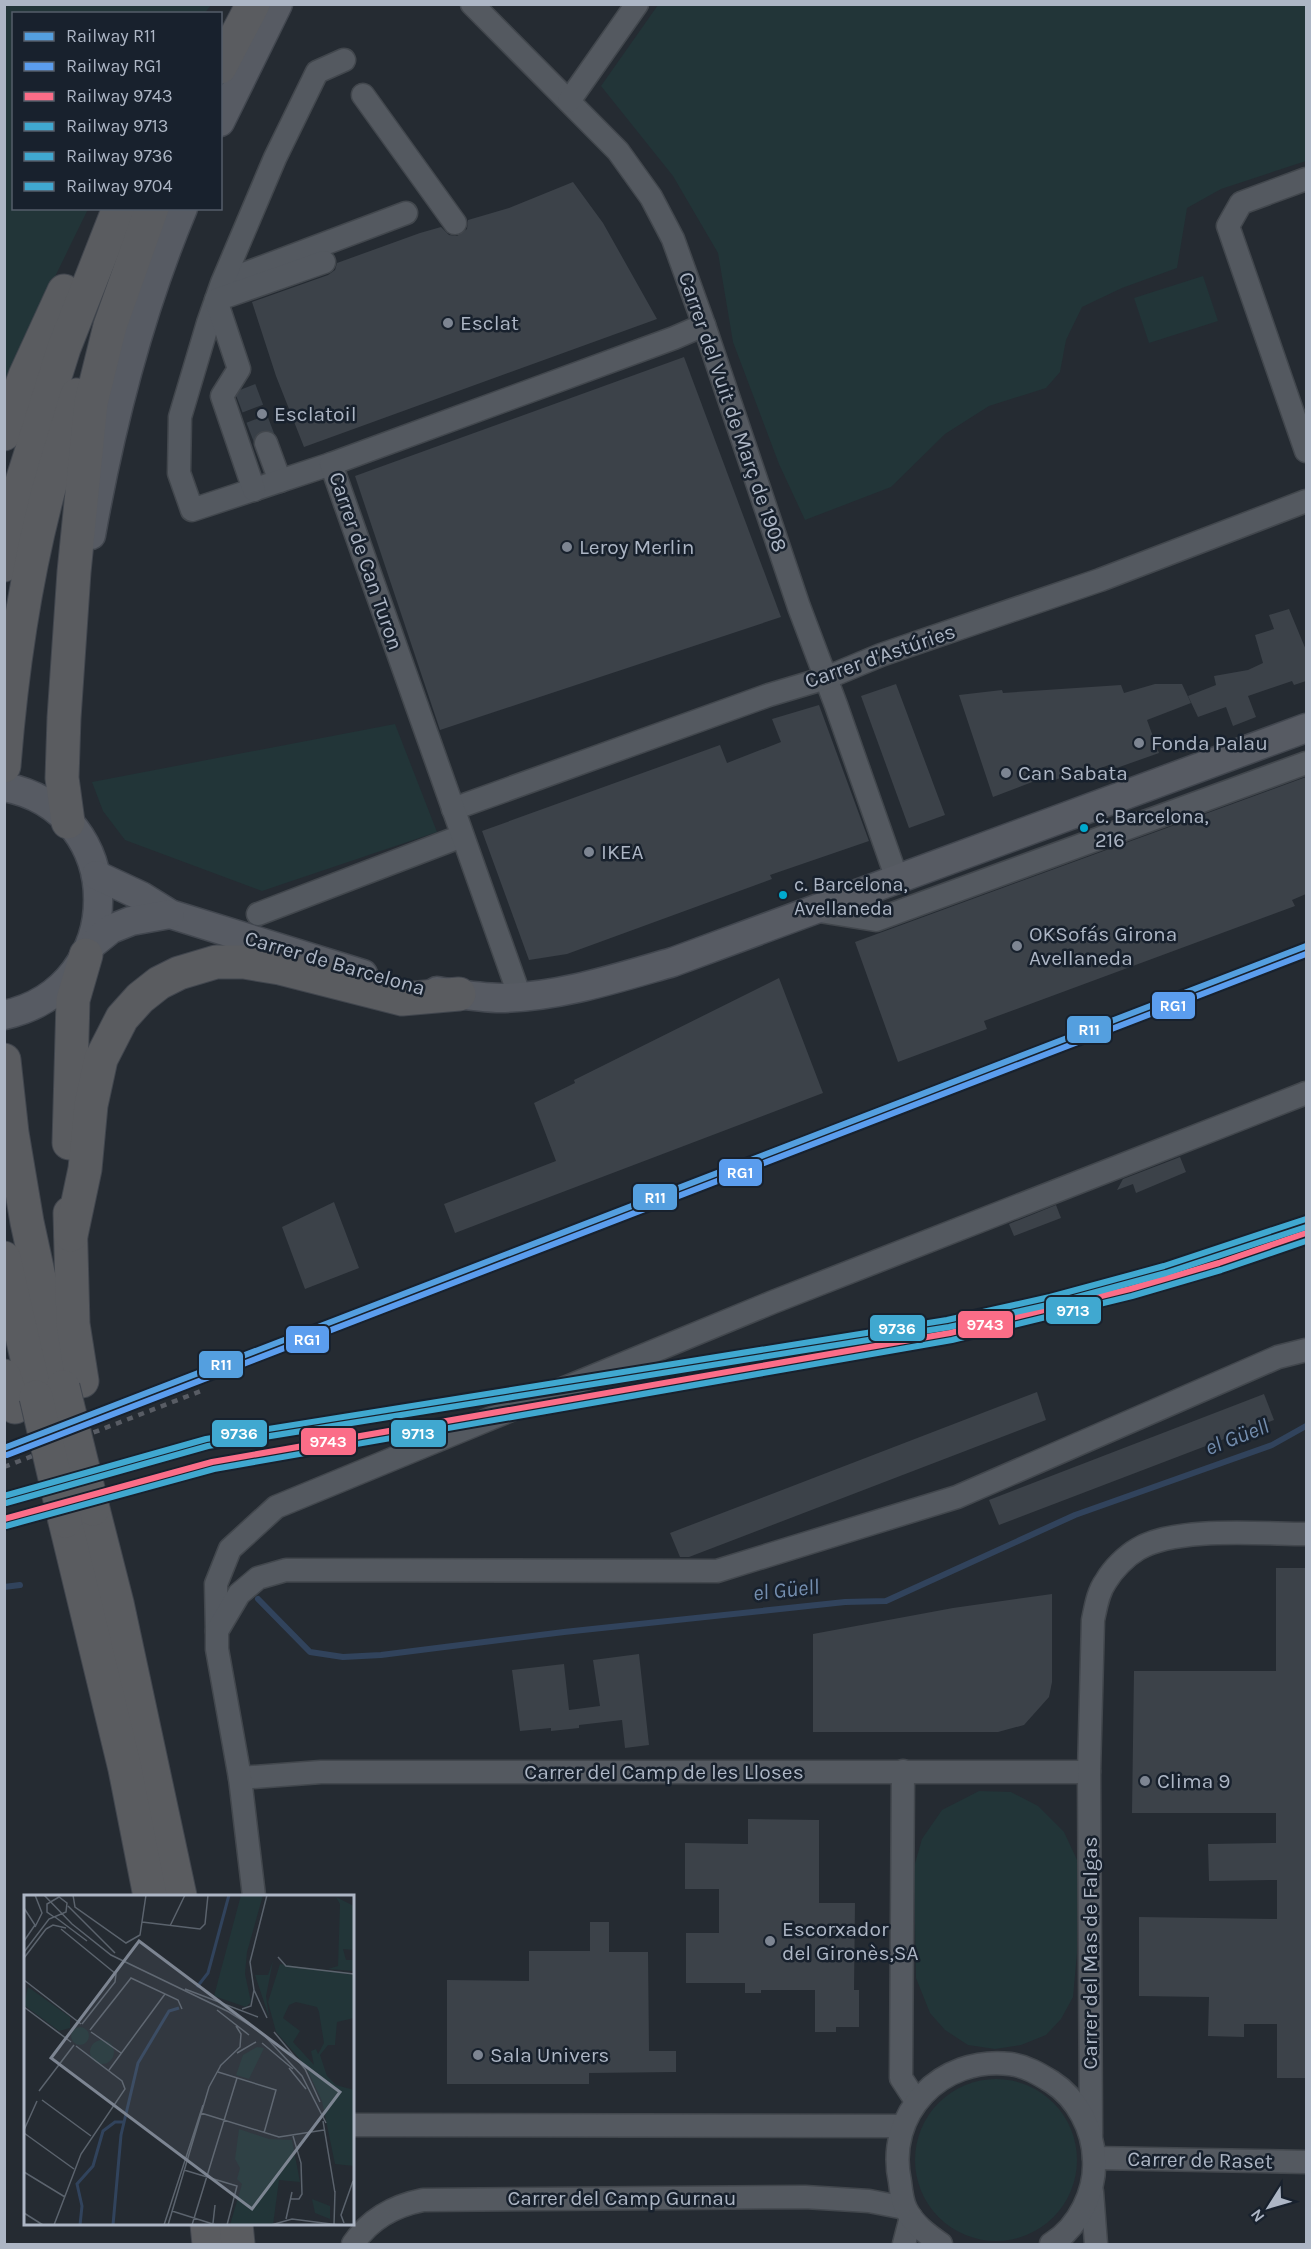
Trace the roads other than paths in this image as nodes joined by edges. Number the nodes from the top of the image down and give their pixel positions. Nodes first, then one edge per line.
1 (232, 4) edge
2 (253, 4) edge
3 (278, 4) edge
4 (472, 4) edge
5 (637, 4) edge
6 (222, 18) edge
7 (344, 60) dead end
8 (222, 63) edge
9 (363, 95) dead end
10 (569, 102) junction
11 (222, 118) edge
12 (1306, 179) edge
13 (103, 210) edge
14 (118, 210) edge
15 (150, 210) edge
16 (150, 210) edge
17 (182, 210) edge
18 (406, 213) dead end
19 (455, 224) dead end
20 (324, 262) dead end
21 (219, 291) junction
22 (704, 325) junction
23 (4, 434) edge
24 (266, 443) tunnel mouth
25 (1306, 451) edge
26 (331, 464) junction
27 (280, 481) junction
28 (254, 490) junction
29 (1306, 501) edge
30 (4, 565) edge
31 (72, 594) junction
32 (826, 678) junction
33 (1306, 728) edge
34 (1306, 763) edge
35 (4, 766) edge
36 (4, 787) edge
37 (453, 809) junction
38 (68, 822) junction
39 (462, 836) junction
40 (96, 875) junction
41 (897, 879) junction
42 (813, 910) junction
43 (170, 914) junction
44 (258, 914) dead end
45 (88, 951) junction
46 (459, 994) junction
47 (520, 997) junction
48 (4, 1016) edge
49 (4, 1060) edge
50 (1306, 1093) edge
51 (71, 1235) junction
52 (4, 1258) edge
53 (1306, 1350) edge
54 (4, 1376) edge
55 (49, 1393) junction
56 (79, 1515) junction
57 (1306, 1534) edge
58 (217, 1631) junction
59 (114, 1657) junction
60 (903, 1771) junction
61 (1089, 1772) junction
62 (240, 1778) junction
63 (150, 1895) edge
64 (180, 1895) edge
65 (254, 1895) edge
66 (916, 2102) junction
67 (354, 2125) edge
68 (902, 2126) junction
69 (1091, 2134) junction
70 (1094, 2158) junction
71 (1306, 2162) edge
72 (1091, 2188) junction
73 (908, 2213) junction
74 (207, 2225) edge
75 (236, 2225) edge
76 (208, 2244) edge
77 (238, 2244) edge
78 (353, 2244) edge
79 (904, 2244) edge
80 (940, 2244) edge
81 (1051, 2244) edge
82 (1096, 2244) edge

1 - 6 highway
2 - 8 highway
3 - 11 main road
4 - 10 street, Carrer del Vuit de Març de 1908
5 - 10 street
7 - 21 street
9 - 19 street
10 - 22 street, Carrer del Vuit de Març de 1908
12 - 25 street
13 - 23 highway
14 - 30 highway
15 - 31 highway
16 - 35 highway
17 - 31 main road
18 - 21 street
20 - 21 street
21 - 28 street
21 - 28 street
22 - 26 street, Carrer de Can Turon
22 - 32 street, Carrer del Vuit de Març de 1908
24 - 27 street
26 - 27 street
26 - 37 street, Carrer de Can Turon
27 - 28 street
29 - 32 street, Carrer d'Astúries
31 - 38 highway
32 - 37 street, Carrer d'Astúries
32 - 41 street, Carrer del Vuit de Març de 1908
33 - 41 main road, Carrer de Barcelona
34 - 42 street, Carrer de Barcelona
36 - 38 main road
37 - 39 street, Carrer de Can Turon
38 - 40 main road
39 - 44 street
39 - 47 street, Carrer de Can Turon
40 - 43 main road, Carrer de Barcelona
40 - 45 main road
41 - 42 main road, Carrer de Barcelona
42 - 47 main road, Carrer de Barcelona
43 - 45 main road, Carrer de Barcelona
43 - 46 main road, Carrer de Barcelona
45 - 48 main road
45 - 51 highway
46 - 47 main road, Carrer de Barcelona
46 - 51 highway
49 - 55 highway
50 - 58 street
51 - 55 highway
52 - 55 highway
53 - 58 street
54 - 55 highway
55 - 56 highway, bridge
55 - 56 highway
56 - 59 highway
56 - 59 highway
57 - 61 street, Carrer del Mas de Falgas
58 - 62 street
59 - 63 highway
59 - 64 highway
60 - 61 street, Carrer del Camp de les Lloses
60 - 62 street, Carrer del Camp de les Lloses
60 - 66 street
61 - 69 street, Carrer del Mas de Falgas
62 - 65 street
66 - 68 street
66 - 69 street
67 - 68 street
68 - 73 street
69 - 70 street
70 - 71 street, Carrer de Raset
70 - 72 street
72 - 81 street
72 - 82 street
73 - 78 street, Carrer del Camp Gurnau
73 - 79 street
73 - 80 street
74 - 76 highway
75 - 77 highway

